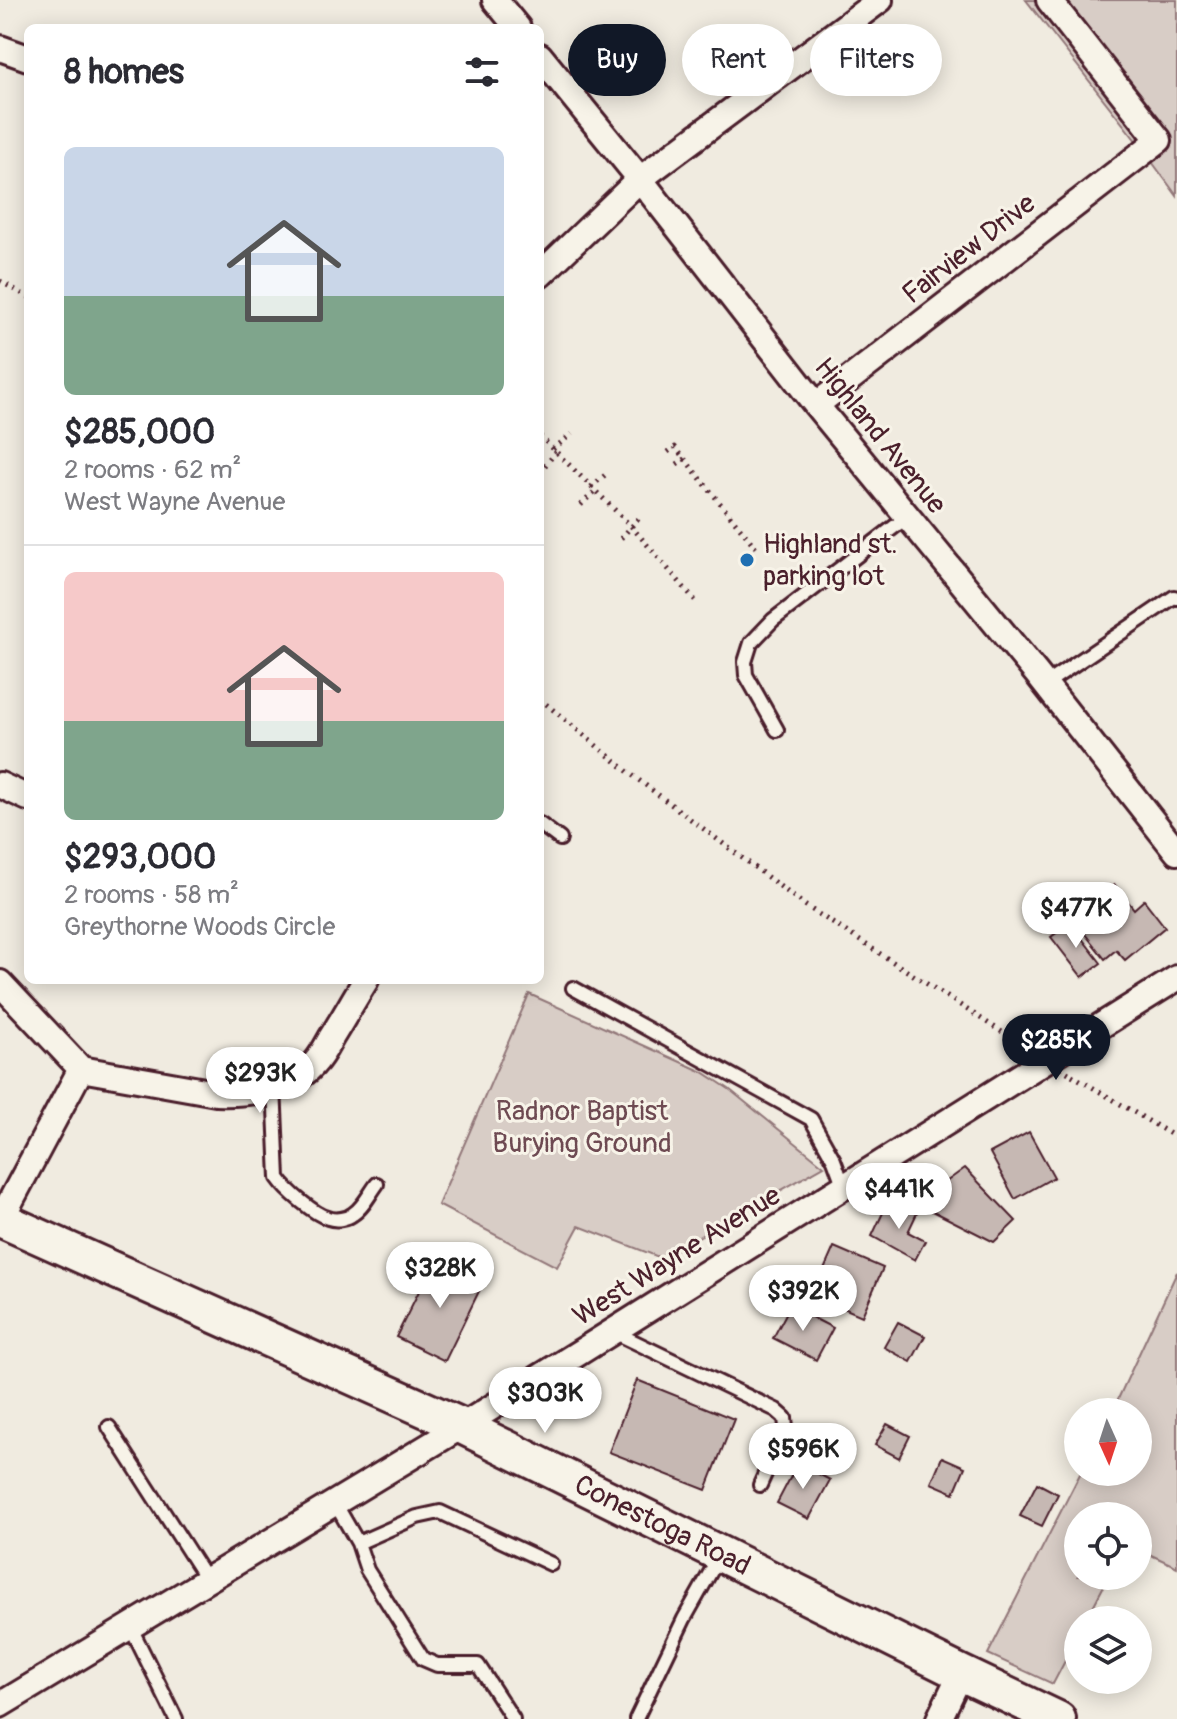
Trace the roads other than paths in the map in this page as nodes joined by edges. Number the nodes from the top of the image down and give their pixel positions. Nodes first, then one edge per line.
1 (495, 0) edge
2 (880, 0) edge
3 (1049, 0) edge
4 (515, 24) edge
5 (0, 48) edge
6 (24, 57) edge
7 (544, 61) edge
8 (640, 179) junction
9 (544, 271) edge
10 (816, 405) junction
11 (907, 517) junction
12 (1177, 598) edge
13 (1044, 685) junction
14 (777, 730) dead end
15 (0, 785) edge
16 (24, 796) edge
17 (544, 827) edge
18 (560, 839) dead end
19 (1177, 852) edge
20 (1177, 978) edge
21 (0, 983) edge
22 (364, 984) edge
23 (573, 988) dead end
24 (81, 1069) junction
25 (274, 1086) junction
26 (377, 1184) dead end
27 (844, 1187) junction
28 (0, 1220) edge
29 (613, 1331) junction
30 (462, 1426) junction
31 (109, 1427) dead end
32 (760, 1485) dead end
33 (335, 1503) junction
34 (358, 1543) junction
35 (720, 1554) junction
36 (551, 1564) dead end
37 (207, 1580) junction
38 (130, 1626) junction
39 (961, 1673) junction
40 (2, 1700) edge
41 (176, 1719) edge
42 (513, 1719) edge
43 (636, 1719) edge
44 (939, 1719) edge
45 (1058, 1719) edge

1 - 4 street
2 - 8 street
3 - 10 street, Fairview Drive
5 - 6 street
7 - 8 street, Highland Avenue
8 - 9 street
8 - 10 street, Highland Avenue
10 - 11 street, Highland Avenue
11 - 13 street, Highland Avenue
11 - 14 lane
12 - 13 lane
13 - 19 street, Highland Avenue
15 - 16 street
17 - 18 lane
20 - 27 street, West Wayne Avenue
21 - 24 street
22 - 25 street
23 - 27 lane
24 - 25 street
24 - 28 street
25 - 26 lane
27 - 29 street, West Wayne Avenue
28 - 30 main road, Conestoga Road
29 - 30 street, West Wayne Avenue
29 - 32 lane
30 - 33 street, West Wayne Avenue
30 - 35 main road, Conestoga Road
31 - 37 lane
33 - 34 lane
33 - 37 street, West Wayne Avenue
34 - 36 lane
34 - 42 lane
35 - 39 main road, Conestoga Road
35 - 43 lane
37 - 38 street, West Wayne Avenue
38 - 40 street, West Wayne Avenue
38 - 41 lane
39 - 44 street
39 - 45 main road, Conestoga Road

